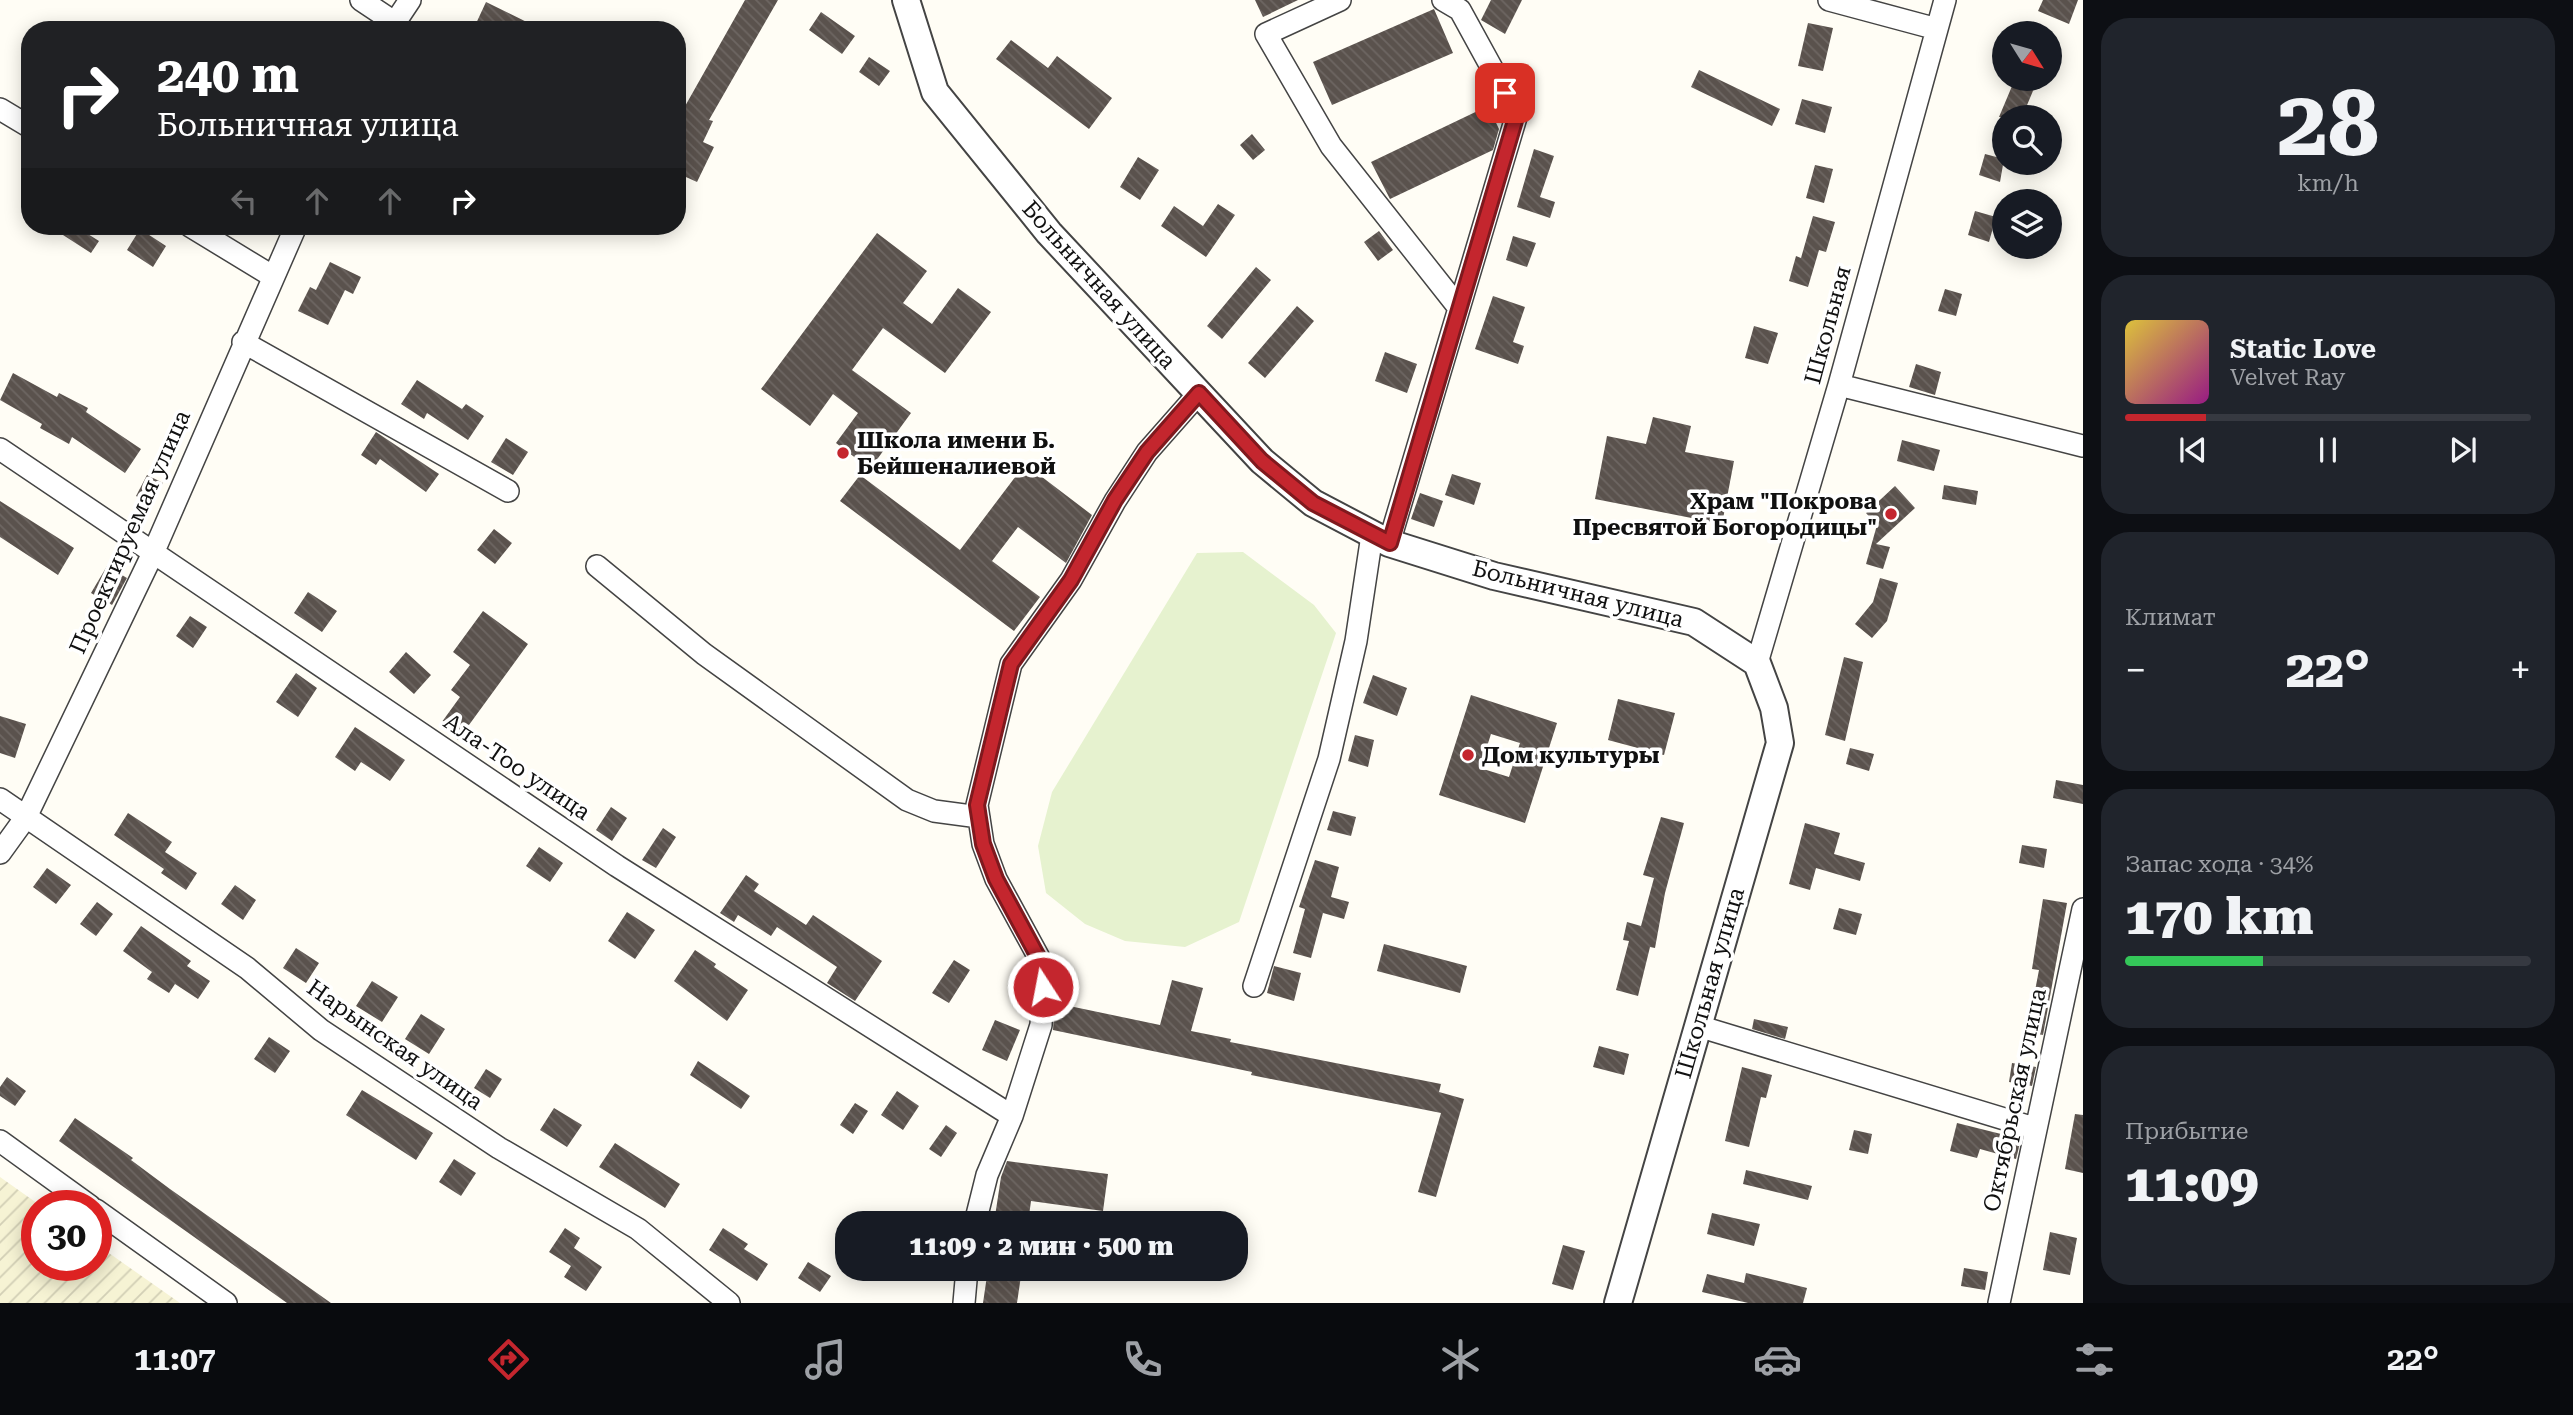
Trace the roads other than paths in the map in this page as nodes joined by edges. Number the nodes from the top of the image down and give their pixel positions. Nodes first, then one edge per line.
1 (361, 0) edge
2 (410, 0) edge
3 (906, 0) edge
4 (1340, 0) edge
5 (1443, 0) edge
6 (1829, 0) edge
7 (1945, 0) edge
8 (386, 21) edge
9 (395, 21) edge
10 (1937, 29) junction
11 (0, 109) edge
12 (21, 122) edge
13 (205, 235) edge
14 (292, 235) edge
15 (272, 276) junction
16 (1459, 308) junction
17 (243, 342) junction
18 (1839, 385) junction
19 (1199, 393) junction
20 (2083, 446) edge
21 (0, 449) edge
22 (508, 491) dead end
23 (1380, 539) junction
24 (154, 551) junction
25 (597, 566) dead end
26 (1757, 663) junction
27 (0, 799) edge
28 (26, 817) junction
29 (979, 817) junction
30 (0, 853) edge
31 (2083, 909) edge
32 (1254, 986) dead end
33 (1698, 1026) junction
34 (1012, 1116) junction
35 (2034, 1128) junction
36 (0, 1141) edge
37 (68, 1190) edge
38 (978, 1211) edge
39 (112, 1221) edge
40 (966, 1281) edge
41 (226, 1303) edge
42 (729, 1303) edge
43 (964, 1303) edge
44 (1618, 1303) edge
45 (1999, 1303) edge

1 - 8 street
2 - 9 street
3 - 19 street, Больничная улица
4 - 16 street
5 - 16 street
6 - 10 street
7 - 10 street, Школьная
10 - 18 street, Школьная
11 - 12 street
13 - 15 street
14 - 15 street, Проектируемая улица
15 - 17 street, Проектируемая улица
16 - 23 street
17 - 22 street
17 - 24 street, Проектируемая улица
18 - 20 street
18 - 26 street, Школьная
19 - 23 street, Больничная улица
19 - 29 street
21 - 24 street, Ала-Тоо улица
23 - 26 street, Больничная улица
23 - 32 street
24 - 28 street, Проектируемая улица
24 - 34 street, Ала-Тоо улица
25 - 29 street
26 - 33 street, Школьная улица
27 - 28 street, Нарынская улица
28 - 30 street, Проектируемая улица
28 - 42 street, Нарынская улица
29 - 34 street
31 - 35 street, Октябрьская улица
33 - 35 street
33 - 44 street, Школьная улица
34 - 38 street
35 - 45 street, Октябрьская улица
36 - 37 street
39 - 41 street
40 - 43 street

